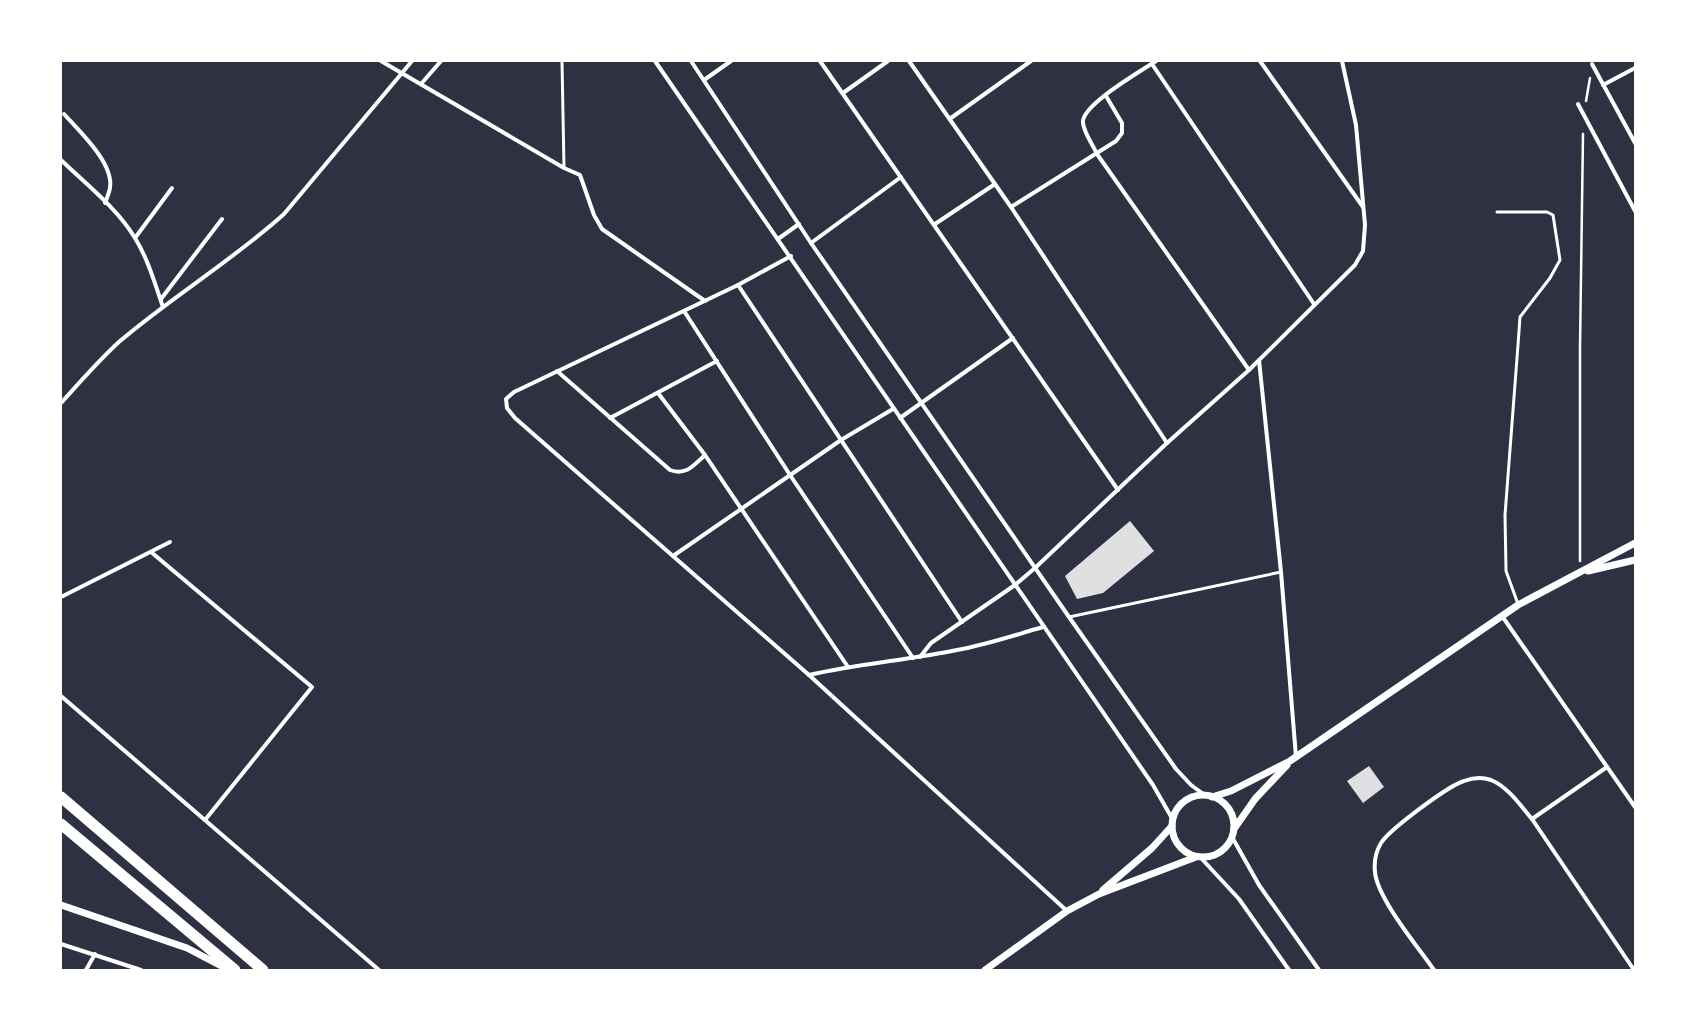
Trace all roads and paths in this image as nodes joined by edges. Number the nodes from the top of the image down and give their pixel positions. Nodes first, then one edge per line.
1 (381, 61) edge
2 (412, 61) edge
3 (441, 61) edge
4 (562, 61) edge
5 (656, 61) edge
6 (691, 61) edge
7 (730, 61) edge
8 (820, 61) edge
9 (888, 61) edge
10 (910, 61) edge
11 (1031, 61) edge
12 (1156, 61) edge
13 (1260, 61) edge
14 (1342, 61) edge
15 (1152, 64) junction
16 (1592, 64) joint
17 (1635, 68) edge
18 (402, 73) junction
19 (704, 80) junction
20 (421, 84) junction
21 (1603, 85) junction
22 (843, 93) junction
23 (1106, 96) junction
24 (1578, 104) dead end
25 (64, 114) dead end
26 (1584, 115) junction
27 (950, 118) junction
28 (1635, 143) edge
29 (1097, 154) junction
30 (61, 160) edge
31 (564, 168) junction
32 (901, 177) junction
33 (995, 184) junction
34 (172, 188) dead end
35 (105, 203) junction
36 (1011, 207) junction
37 (1363, 208) junction
38 (1635, 211) edge
39 (1497, 212) dead end
40 (222, 219) dead end
41 (799, 224) junction
42 (935, 224) junction
43 (135, 238) junction
44 (778, 239) junction
45 (811, 244) junction
46 (791, 256) junction
47 (738, 285) junction
48 (161, 299) junction
49 (705, 301) junction
50 (1314, 304) junction
51 (163, 307) junction
52 (684, 310) junction
53 (1013, 338) junction
54 (1259, 360) junction
55 (717, 361) junction
56 (1249, 370) junction
57 (557, 371) junction
58 (658, 393) junction
59 (61, 403) edge
60 (921, 403) junction
61 (893, 409) junction
62 (610, 418) junction
63 (900, 418) junction
64 (841, 440) junction
65 (1167, 443) junction
66 (705, 455) junction
67 (790, 475) junction
68 (1118, 490) junction
69 (742, 509) junction
70 (170, 542) dead end
71 (1635, 543) edge
72 (151, 552) junction
73 (673, 556) junction
74 (1635, 560) edge
75 (1035, 568) junction
76 (1281, 572) junction
77 (1580, 573) junction
78 (1015, 585) junction
79 (61, 597) edge
80 (1518, 605) junction
81 (1502, 616) junction
82 (1069, 617) junction
83 (962, 622) junction
84 (1043, 627) junction
85 (920, 657) junction
86 (913, 658) junction
87 (848, 667) junction
88 (809, 675) junction
89 (61, 696) edge
90 (1293, 759) junction
91 (1607, 767) junction
92 (1209, 796) junction
93 (61, 797) edge
94 (1635, 807) edge
95 (205, 820) junction
96 (1532, 820) junction
97 (1172, 823) junction
98 (61, 824) edge
99 (1234, 829) junction
100 (1232, 837) junction
101 (1199, 857) junction
102 (1098, 894) junction
103 (61, 905) edge
104 (1067, 911) junction
105 (61, 944) edge
106 (95, 954) junction
107 (988, 968) edge
108 (86, 970) edge
109 (141, 970) edge
110 (229, 970) edge
111 (235, 970) edge
112 (263, 970) edge
113 (380, 970) edge
114 (1289, 970) edge
115 (1319, 970) edge
116 (1434, 970) edge
117 (1634, 970) edge

1 - 18 street
2 - 18 street
3 - 20 street
4 - 31 lane
5 - 44 street
6 - 19 street
7 - 19 street
8 - 22 street
9 - 22 street
10 - 27 street
11 - 27 street
12 - 15 street
13 - 37 street
14 - 37 street
15 - 23 street
15 - 50 street
16 - 21 street
16 - 26 path
17 - 21 street
18 - 20 street
18 - 51 street
19 - 41 street
20 - 31 street
21 - 28 street
22 - 32 street
23 - 29 street
23 - 29 street
24 - 26 street
25 - 35 street
26 - 38 street
26 - 77 path
27 - 33 street
29 - 36 street
29 - 56 street
30 - 35 street
31 - 49 street
32 - 42 street
32 - 45 street
33 - 36 street
33 - 42 street
34 - 43 street
35 - 43 street
36 - 65 street
37 - 50 street
39 - 80 lane
40 - 48 street
41 - 44 street
41 - 45 street
42 - 53 street
43 - 48 street
44 - 46 street
45 - 60 street
46 - 47 street
46 - 61 street
47 - 49 street
47 - 64 street
48 - 51 street
49 - 52 street
50 - 54 street
51 - 59 street
52 - 55 street
52 - 57 street
53 - 60 street
53 - 68 street
54 - 56 street
54 - 76 street
55 - 58 street
55 - 67 street
56 - 65 street
57 - 62 street
57 - 73 street
58 - 62 street
58 - 66 street
60 - 63 street
60 - 75 street
61 - 63 street
61 - 64 street
62 - 66 street
63 - 78 street
64 - 67 street
64 - 83 street
65 - 68 street
66 - 69 street
67 - 69 street
67 - 86 street
68 - 75 street
69 - 73 street
69 - 87 street
70 - 72 street
71 - 77 street
72 - 79 street
72 - 95 street
73 - 88 street
74 - 77 street
75 - 78 street
75 - 82 street
76 - 82 lane
76 - 90 street
77 - 80 street
78 - 83 street
78 - 84 street
80 - 81 street
81 - 90 street
81 - 91 street
82 - 92 street
83 - 85 street
84 - 85 street
84 - 97 street
85 - 86 street
86 - 87 street
87 - 88 street
88 - 104 street
89 - 95 street
90 - 92 street
90 - 99 street
91 - 94 street
91 - 96 street
92 - 97 street
92 - 99 street
93 - 112 highway
95 - 113 street
96 - 116 street
96 - 117 street
97 - 101 street
97 - 102 street
98 - 111 highway
99 - 100 street
100 - 101 street
100 - 115 street
101 - 102 street
101 - 114 street
102 - 104 street
103 - 110 street
104 - 107 street
105 - 106 street
106 - 108 street
106 - 109 street

